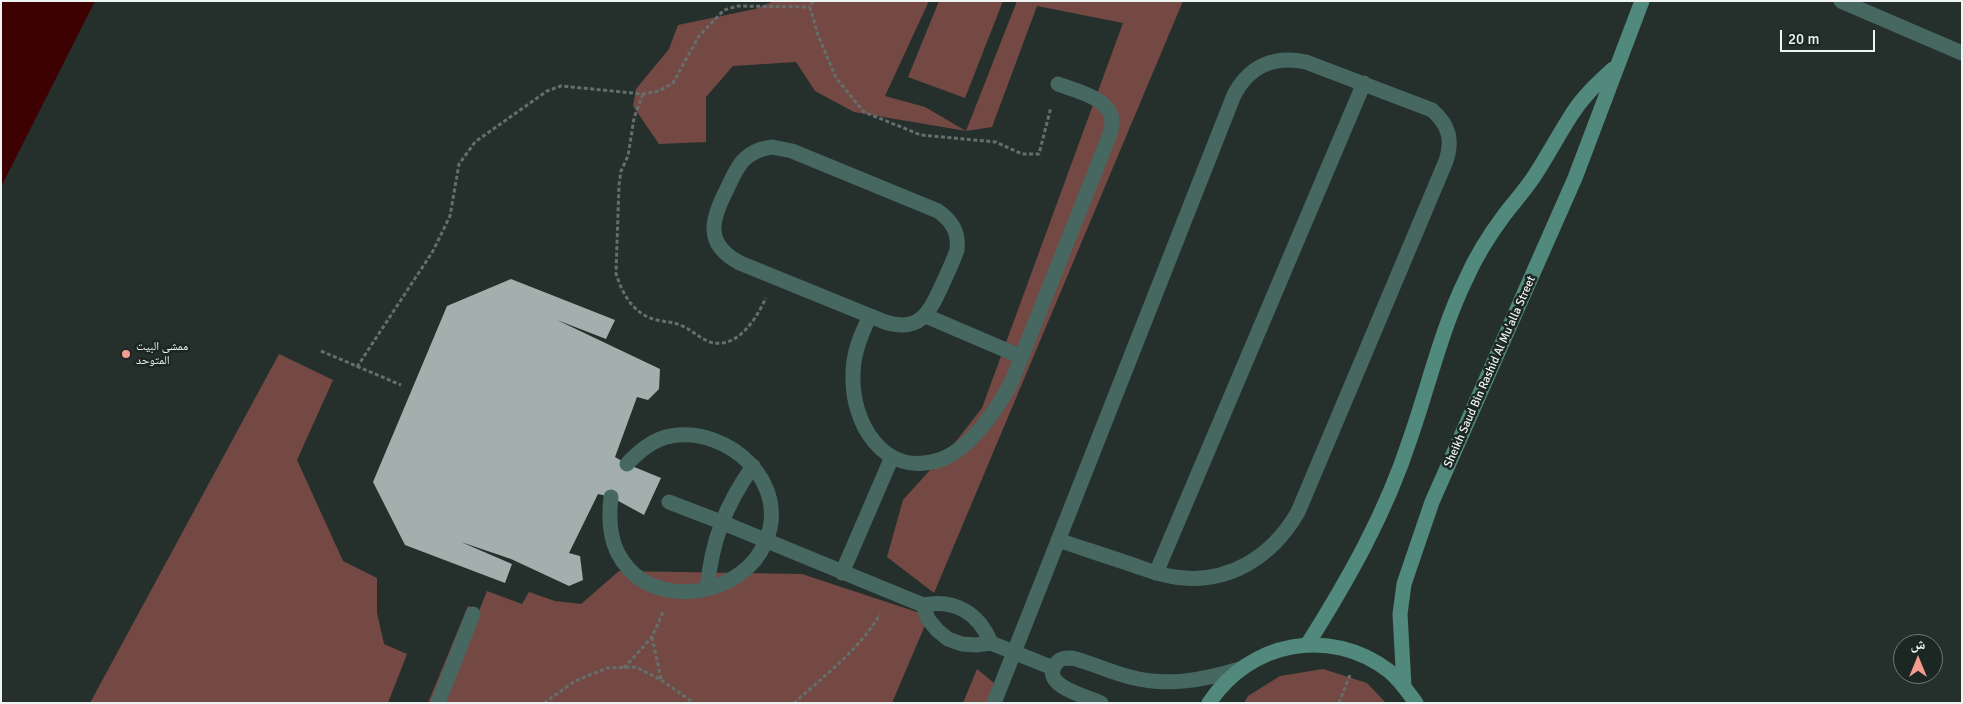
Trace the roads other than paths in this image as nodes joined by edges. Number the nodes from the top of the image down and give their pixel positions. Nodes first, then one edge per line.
1 (1642, 1) edge
2 (1841, 1) edge
3 (1962, 53) edge
4 (1616, 66) junction
5 (1364, 83) junction
6 (1058, 84) road end
7 (870, 316) junction
8 (926, 316) junction
9 (1022, 357) junction
10 (892, 456) junction
11 (627, 464) dead end
12 (753, 466) junction
13 (611, 497) dead end
14 (669, 502) dead end
15 (721, 522) junction
16 (1058, 540) junction
17 (766, 542) junction
18 (842, 573) junction
19 (1156, 573) junction
20 (707, 589) junction
21 (923, 605) junction
22 (473, 614) dead end
23 (991, 643) junction
24 (1307, 645) junction
25 (1014, 652) junction
26 (1053, 668) junction
27 (1240, 669) junction
28 (1404, 686) junction
29 (438, 703) edge
30 (994, 703) edge
31 (1101, 703) edge
32 (1209, 703) edge
33 (1416, 703) edge

1 - 4 street, Sheikh Saud Bin Rashid Al Mu'alla Street
2 - 3 lane
4 - 24 street, Sheikh Saud Bin Rashid Al Mu'alla Street
4 - 28 street, Sheikh Saud Bin Rashid Al Mu'alla Street
5 - 16 lane
5 - 19 lane
5 - 19 lane
6 - 9 lane
7 - 8 lane
7 - 8 lane
7 - 10 lane
8 - 9 lane
9 - 10 lane
10 - 18 lane
11 - 12 lane
12 - 15 lane
12 - 17 lane
13 - 20 lane
14 - 15 lane
15 - 17 lane
15 - 20 lane
16 - 19 lane
16 - 25 lane
17 - 18 lane
17 - 20 lane
18 - 21 lane
21 - 23 lane
21 - 23 lane
22 - 29 lane
23 - 25 lane
24 - 27 street
24 - 28 street
25 - 26 lane
25 - 30 lane
26 - 27 lane
26 - 31 lane
27 - 32 street
28 - 33 street

